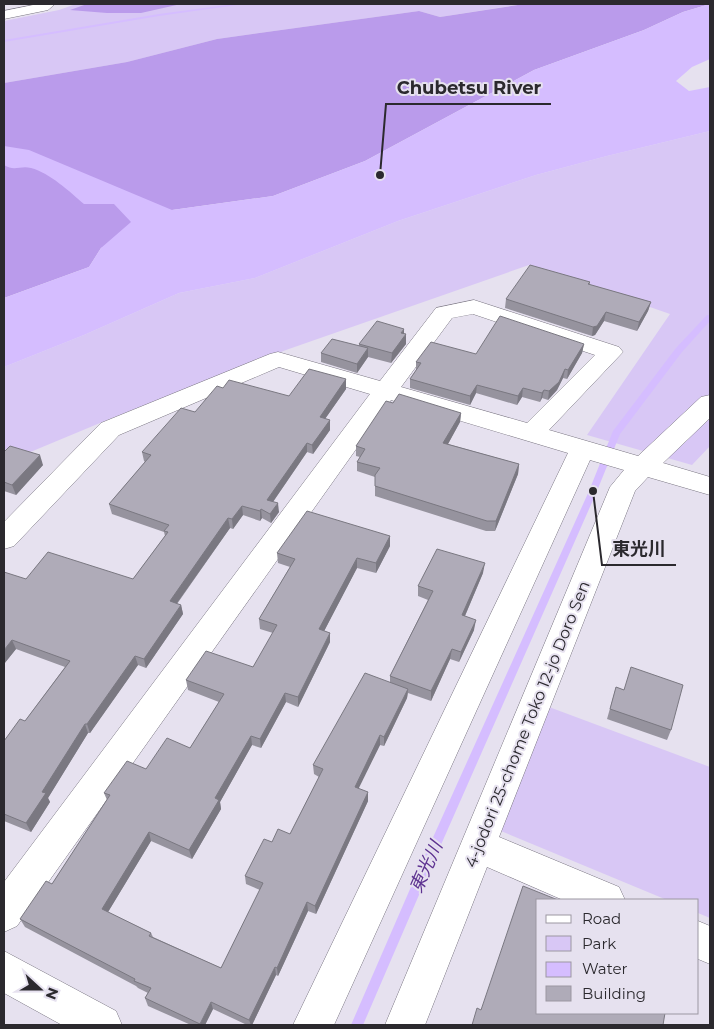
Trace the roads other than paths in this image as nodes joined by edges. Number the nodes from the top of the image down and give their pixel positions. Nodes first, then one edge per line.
1 (48, 4) edge
2 (4, 15) edge
3 (385, 391) junction
4 (710, 402) edge
5 (531, 434) junction
6 (588, 452) junction
7 (631, 463) junction
8 (710, 486) edge
9 (4, 538) edge
10 (477, 845) junction
11 (604, 899) edge
12 (4, 913) edge
13 (4, 971) edge
14 (102, 1025) edge
15 (313, 1025) edge
16 (404, 1025) edge

1 - 2 street
3 - 5 street
3 - 5 street
3 - 9 street
3 - 12 street
4 - 7 street, 4-jodori 25-chome Toko 12-jo Doro Sen
5 - 6 street
6 - 7 street
6 - 15 street
7 - 8 street
7 - 10 street, 4-jodori 25-chome Toko 12-jo Doro Sen
10 - 11 street
10 - 16 street, 4-jodori 25-chome Toko 12-jo Doro Sen
13 - 14 street

